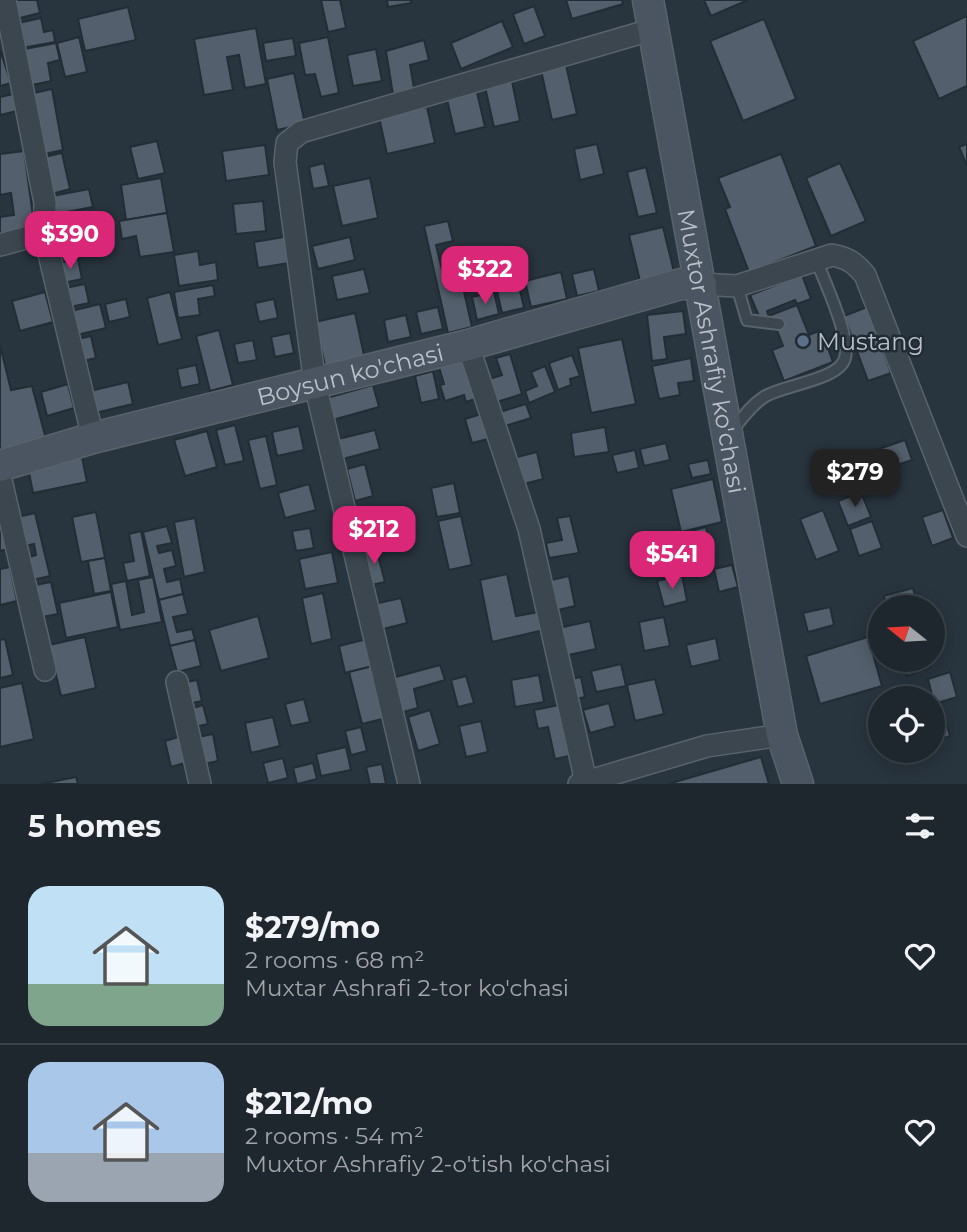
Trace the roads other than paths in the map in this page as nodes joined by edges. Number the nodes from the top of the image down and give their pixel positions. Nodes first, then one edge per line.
1 (5, 0) edge
2 (648, 0) edge
3 (653, 29) junction
4 (44, 233) junction
5 (0, 245) edge
6 (816, 259) junction
7 (701, 284) junction
8 (737, 286) junction
9 (779, 324) dead end
10 (468, 345) junction
11 (315, 384) junction
12 (729, 434) junction
13 (93, 438) junction
14 (0, 466) edge
15 (0, 476) edge
16 (967, 536) edge
17 (45, 670) dead end
18 (177, 682) dead end
19 (782, 735) junction
20 (583, 783) edge
21 (200, 784) edge
22 (409, 784) edge
23 (799, 784) edge

1 - 4 street
2 - 3 main road, Muxtor Ashrafiy ko'chasi
3 - 7 main road, Muxtor Ashrafiy ko'chasi
3 - 11 street
4 - 5 street
4 - 13 street
6 - 8 street
6 - 12 lane
6 - 16 street
7 - 8 street
7 - 10 main road, Boysun ko'chasi
7 - 12 main road, Muxtor Ashrafiy ko'chasi
8 - 9 lane
10 - 11 main road, Boysun ko'chasi
10 - 20 street
11 - 13 main road, Boysun ko'chasi
11 - 22 street
12 - 19 main road, Muxtor Ashrafiy ko'chasi
13 - 14 main road, Boysun ko'chasi
15 - 17 street
18 - 21 street
19 - 20 street
19 - 23 main road, Muxtor Ashrafiy ko'chasi

